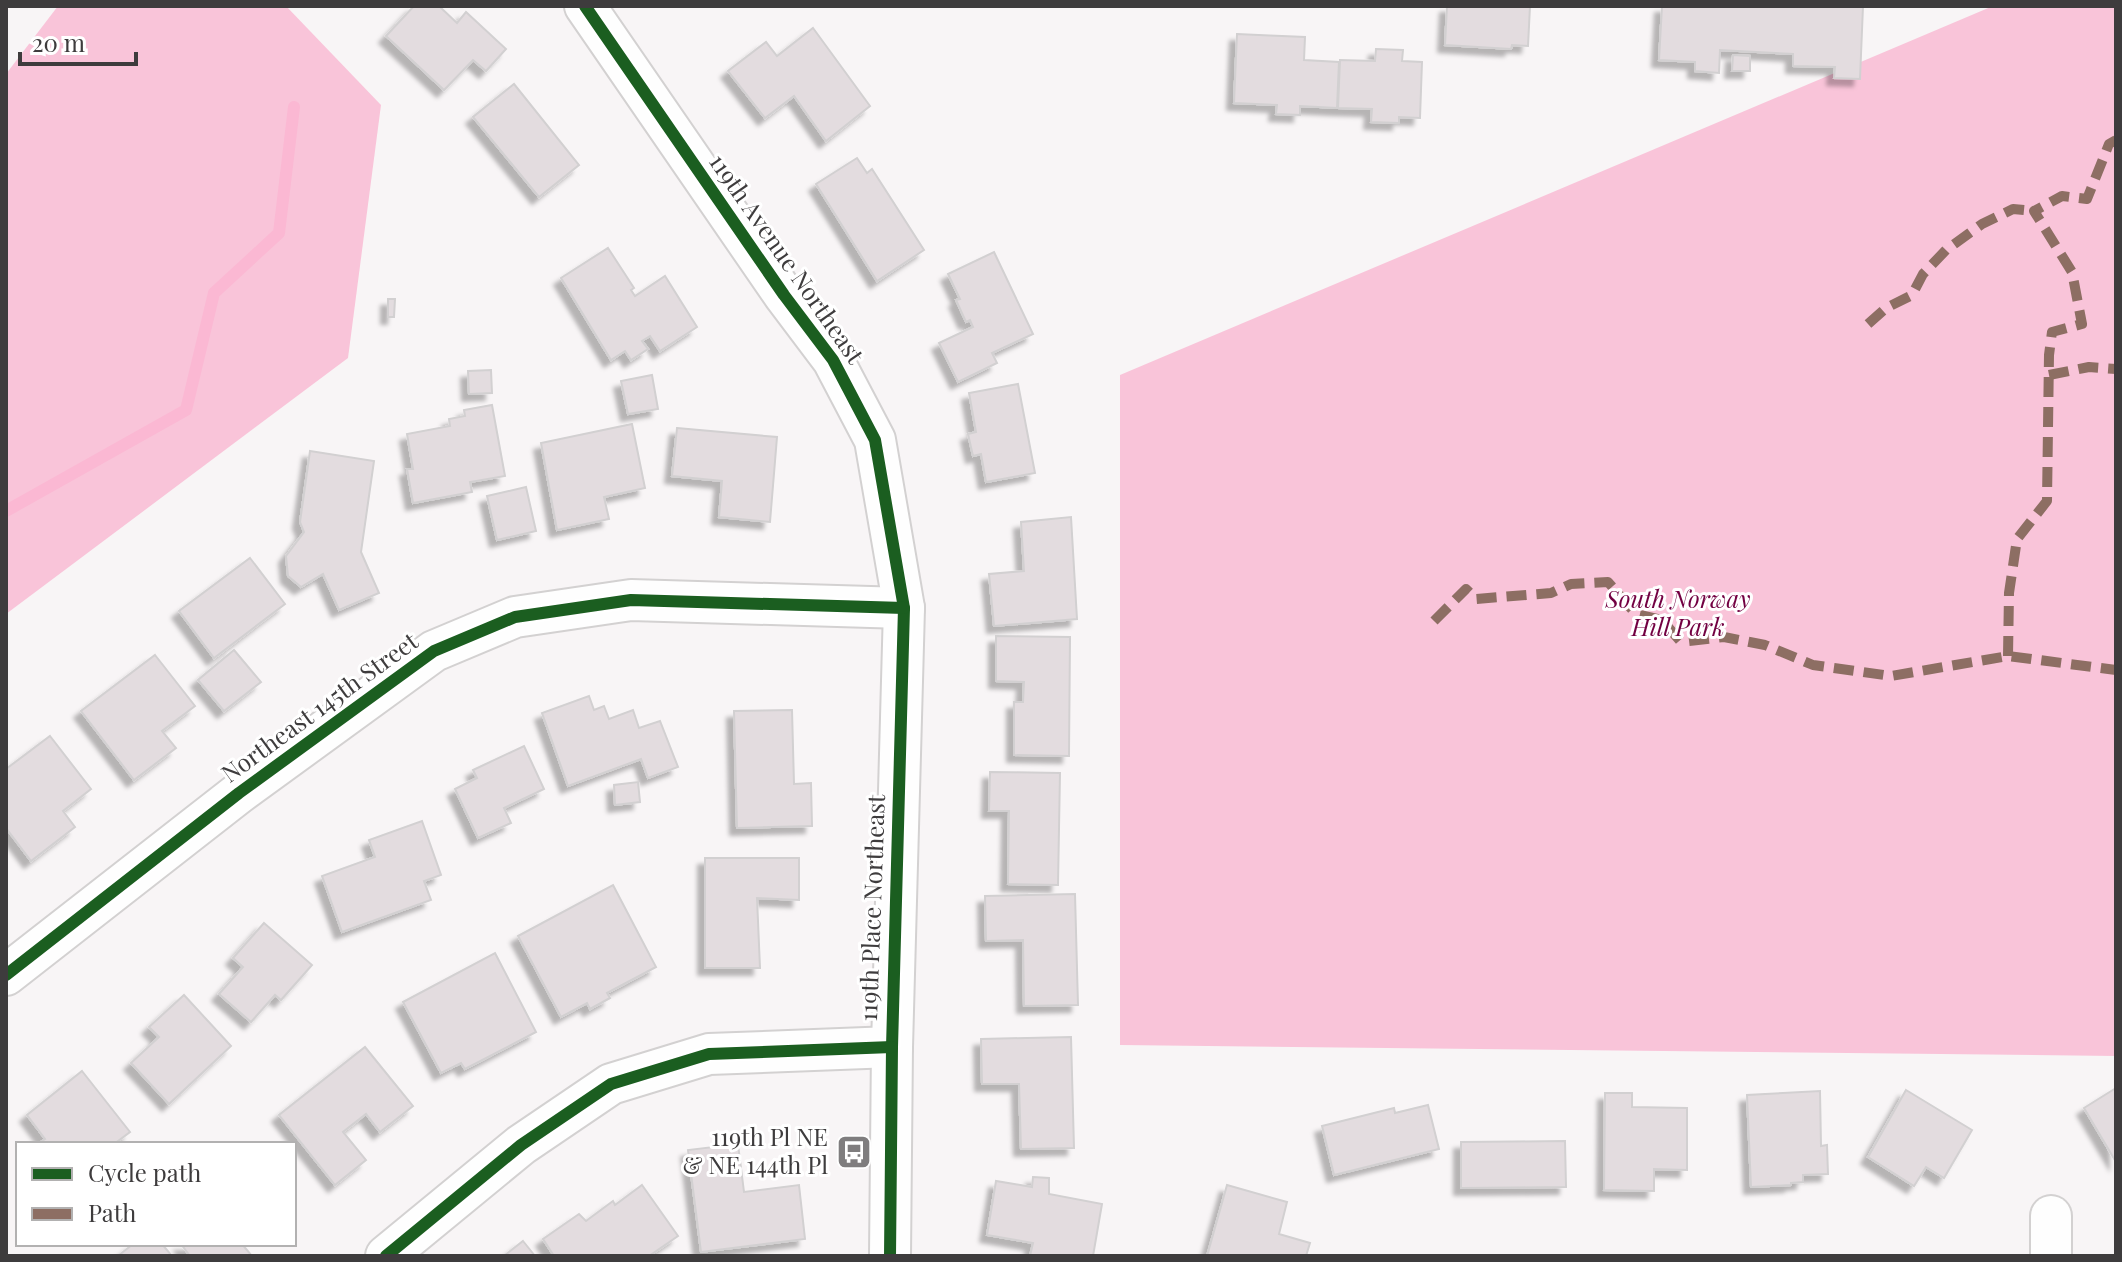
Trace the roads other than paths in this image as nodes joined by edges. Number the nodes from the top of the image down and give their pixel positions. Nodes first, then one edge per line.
1 (585, 6) edge
2 (904, 608) junction
3 (6, 975) edge
4 (892, 1047) junction
5 (2051, 1216) dead end
6 (386, 1256) edge
7 (890, 1256) edge
8 (2051, 1256) edge

1 - 2 street, 119th Avenue Northeast
2 - 3 street, Northeast 145th Street
2 - 4 street, 119th Place Northeast
4 - 6 street
4 - 7 street, 119th Place Northeast
5 - 8 street

